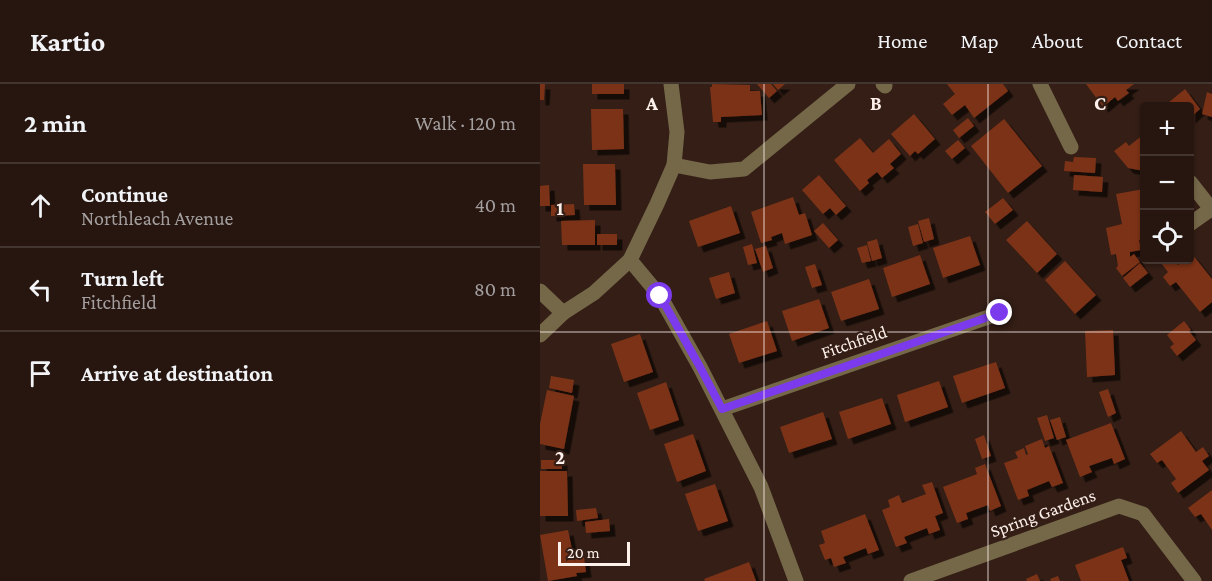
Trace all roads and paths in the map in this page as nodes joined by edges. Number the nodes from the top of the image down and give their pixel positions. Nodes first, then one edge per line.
1 (671, 84) edge
2 (848, 84) edge
3 (1040, 84) edge
4 (1071, 147) dead end
5 (674, 165) junction
6 (1194, 187) edge
7 (1211, 209) edge
8 (1194, 221) edge
9 (630, 260) junction
10 (540, 291) edge
11 (563, 312) junction
12 (1000, 313) dead end
13 (540, 335) edge
14 (722, 409) junction
15 (796, 581) edge
16 (911, 581) edge
17 (1194, 581) edge

1 - 5 street
2 - 5 street
3 - 4 street
5 - 9 street
6 - 7 street
7 - 8 street
9 - 11 street
9 - 14 street
10 - 11 street
11 - 13 street
12 - 14 street, Fitchfield
14 - 15 street
16 - 17 street, Spring Gardens

